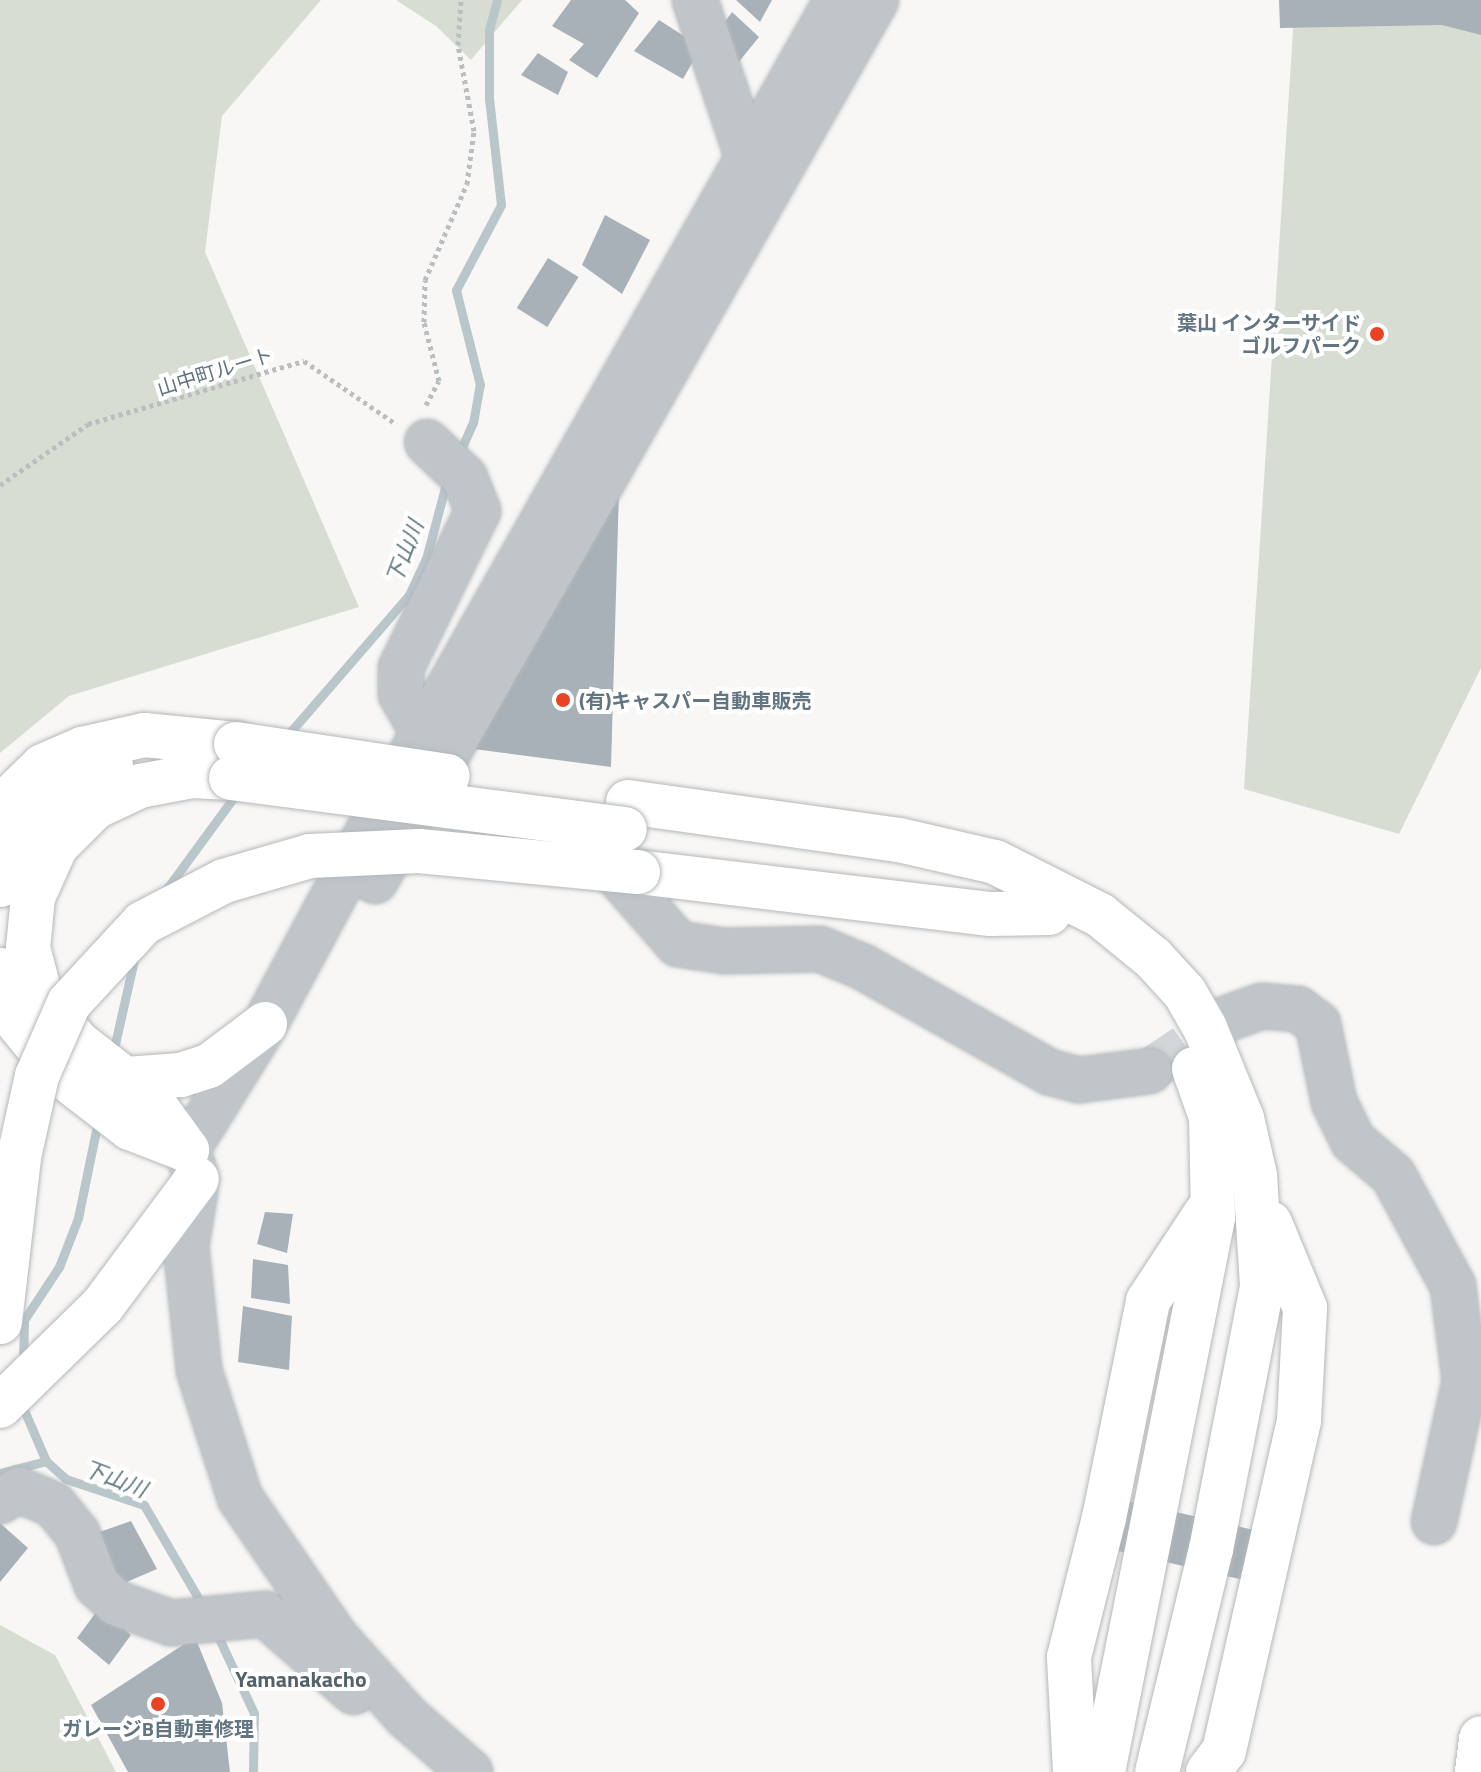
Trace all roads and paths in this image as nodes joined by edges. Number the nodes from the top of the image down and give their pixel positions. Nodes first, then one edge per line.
1 (461, 0) edge
2 (695, 0) edge
3 (837, 0) edge
4 (876, 0) edge
5 (748, 158) junction
6 (431, 445) junction
7 (0, 485) edge
8 (423, 733) junction
9 (234, 761) junction
10 (0, 808) edge
11 (627, 816) junction
12 (394, 817) junction
13 (0, 885) edge
14 (1049, 913) junction
15 (0, 970) edge
16 (1226, 1019) tunnel mouth
17 (265, 1024) junction
18 (1149, 1071) tunnel mouth
19 (126, 1079) junction
20 (192, 1165) junction
21 (1257, 1192) junction
22 (1212, 1223) junction
23 (1292, 1275) junction
24 (1227, 1297) junction
25 (0, 1322) edge
26 (46, 1350) junction
27 (0, 1381) edge
28 (0, 1406) edge
29 (0, 1501) edge
30 (1434, 1522) dead end
31 (407, 1717) junction
32 (1481, 1738) edge
33 (470, 1772) edge
34 (1075, 1772) edge
35 (1101, 1772) edge
36 (1126, 1772) edge
37 (1132, 1772) edge
38 (1157, 1772) edge
39 (1189, 1772) edge
40 (1208, 1772) edge
41 (1477, 1772) edge

1 - 6 path
2 - 5 street
3 - 5 street
4 - 12 street
5 - 8 street
6 - 7 path, 山中町ルート
6 - 8 street
8 - 12 street
9 - 10 highway
9 - 11 highway, bridge
9 - 13 highway
9 - 19 highway
11 - 14 highway
11 - 21 highway
12 - 17 street
12 - 18 street
12 - 20 street
14 - 22 highway
14 - 25 highway, bridge
15 - 20 highway
16 - 30 street
17 - 19 highway
17 - 20 street
19 - 20 highway
20 - 26 highway
20 - 31 street
21 - 23 highway
21 - 38 highway
22 - 24 highway
22 - 34 highway
22 - 35 highway
23 - 39 highway
23 - 40 highway
24 - 36 highway
24 - 37 highway
26 - 27 highway
26 - 28 highway
29 - 31 street
31 - 33 street
32 - 41 highway

